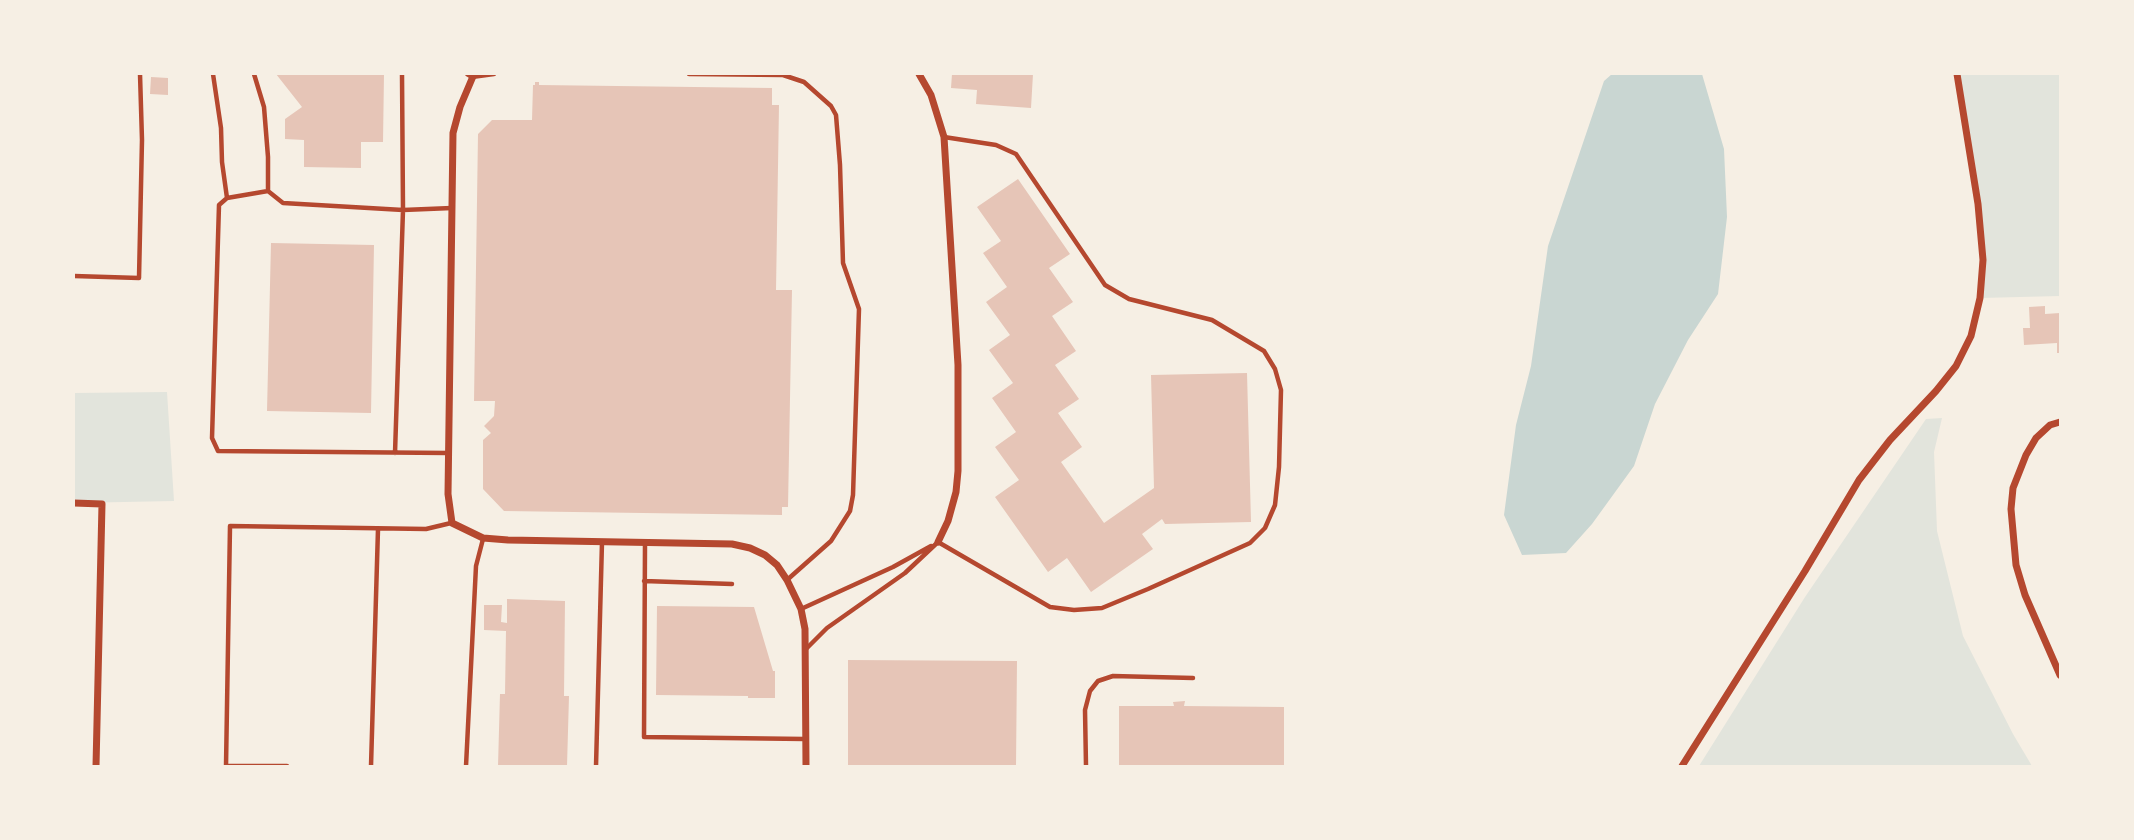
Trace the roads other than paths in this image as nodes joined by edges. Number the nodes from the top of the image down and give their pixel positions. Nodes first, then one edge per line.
1 (139, 74) edge
2 (213, 74) edge
3 (254, 74) edge
4 (402, 74) edge
5 (494, 74) edge
6 (689, 74) edge
7 (919, 74) edge
8 (1957, 74) edge
9 (471, 75) edge
10 (783, 75) edge
11 (944, 137) junction
12 (268, 191) junction
13 (227, 198) junction
14 (452, 208) junction
15 (402, 210) junction
16 (74, 276) edge
17 (2060, 422) edge
18 (395, 453) junction
19 (449, 453) junction
20 (74, 503) edge
21 (452, 523) junction
22 (378, 529) junction
23 (483, 538) junction
24 (602, 542) junction
25 (938, 542) junction
26 (645, 543) junction
27 (787, 580) junction
28 (644, 581) junction
29 (732, 584) dead end
30 (801, 609) junction
31 (806, 649) junction
32 (2060, 675) edge
33 (1193, 678) dead end
34 (806, 739) junction
35 (96, 766) edge
36 (287, 766) edge
37 (371, 766) edge
38 (466, 766) edge
39 (596, 766) edge
40 (806, 766) edge
41 (1086, 766) edge
42 (1682, 766) edge

1 - 16 lane
2 - 13 lane
3 - 12 lane
4 - 15 lane
5 - 9 lane
6 - 10 lane
7 - 11 street
8 - 42 street
9 - 14 street
10 - 27 lane
11 - 25 street
11 - 25 lane
12 - 13 lane
12 - 15 lane
13 - 18 lane
14 - 15 lane
14 - 19 street
15 - 18 lane
17 - 32 street
18 - 19 lane
19 - 21 street
20 - 35 street
21 - 22 lane
21 - 23 street
22 - 36 lane
22 - 37 lane
23 - 24 street
23 - 38 lane
24 - 26 street
24 - 39 lane
25 - 30 lane
25 - 31 lane
26 - 27 street
26 - 28 lane
27 - 30 street
28 - 29 lane
28 - 34 lane
30 - 31 street
31 - 34 street
33 - 41 lane
34 - 40 street

